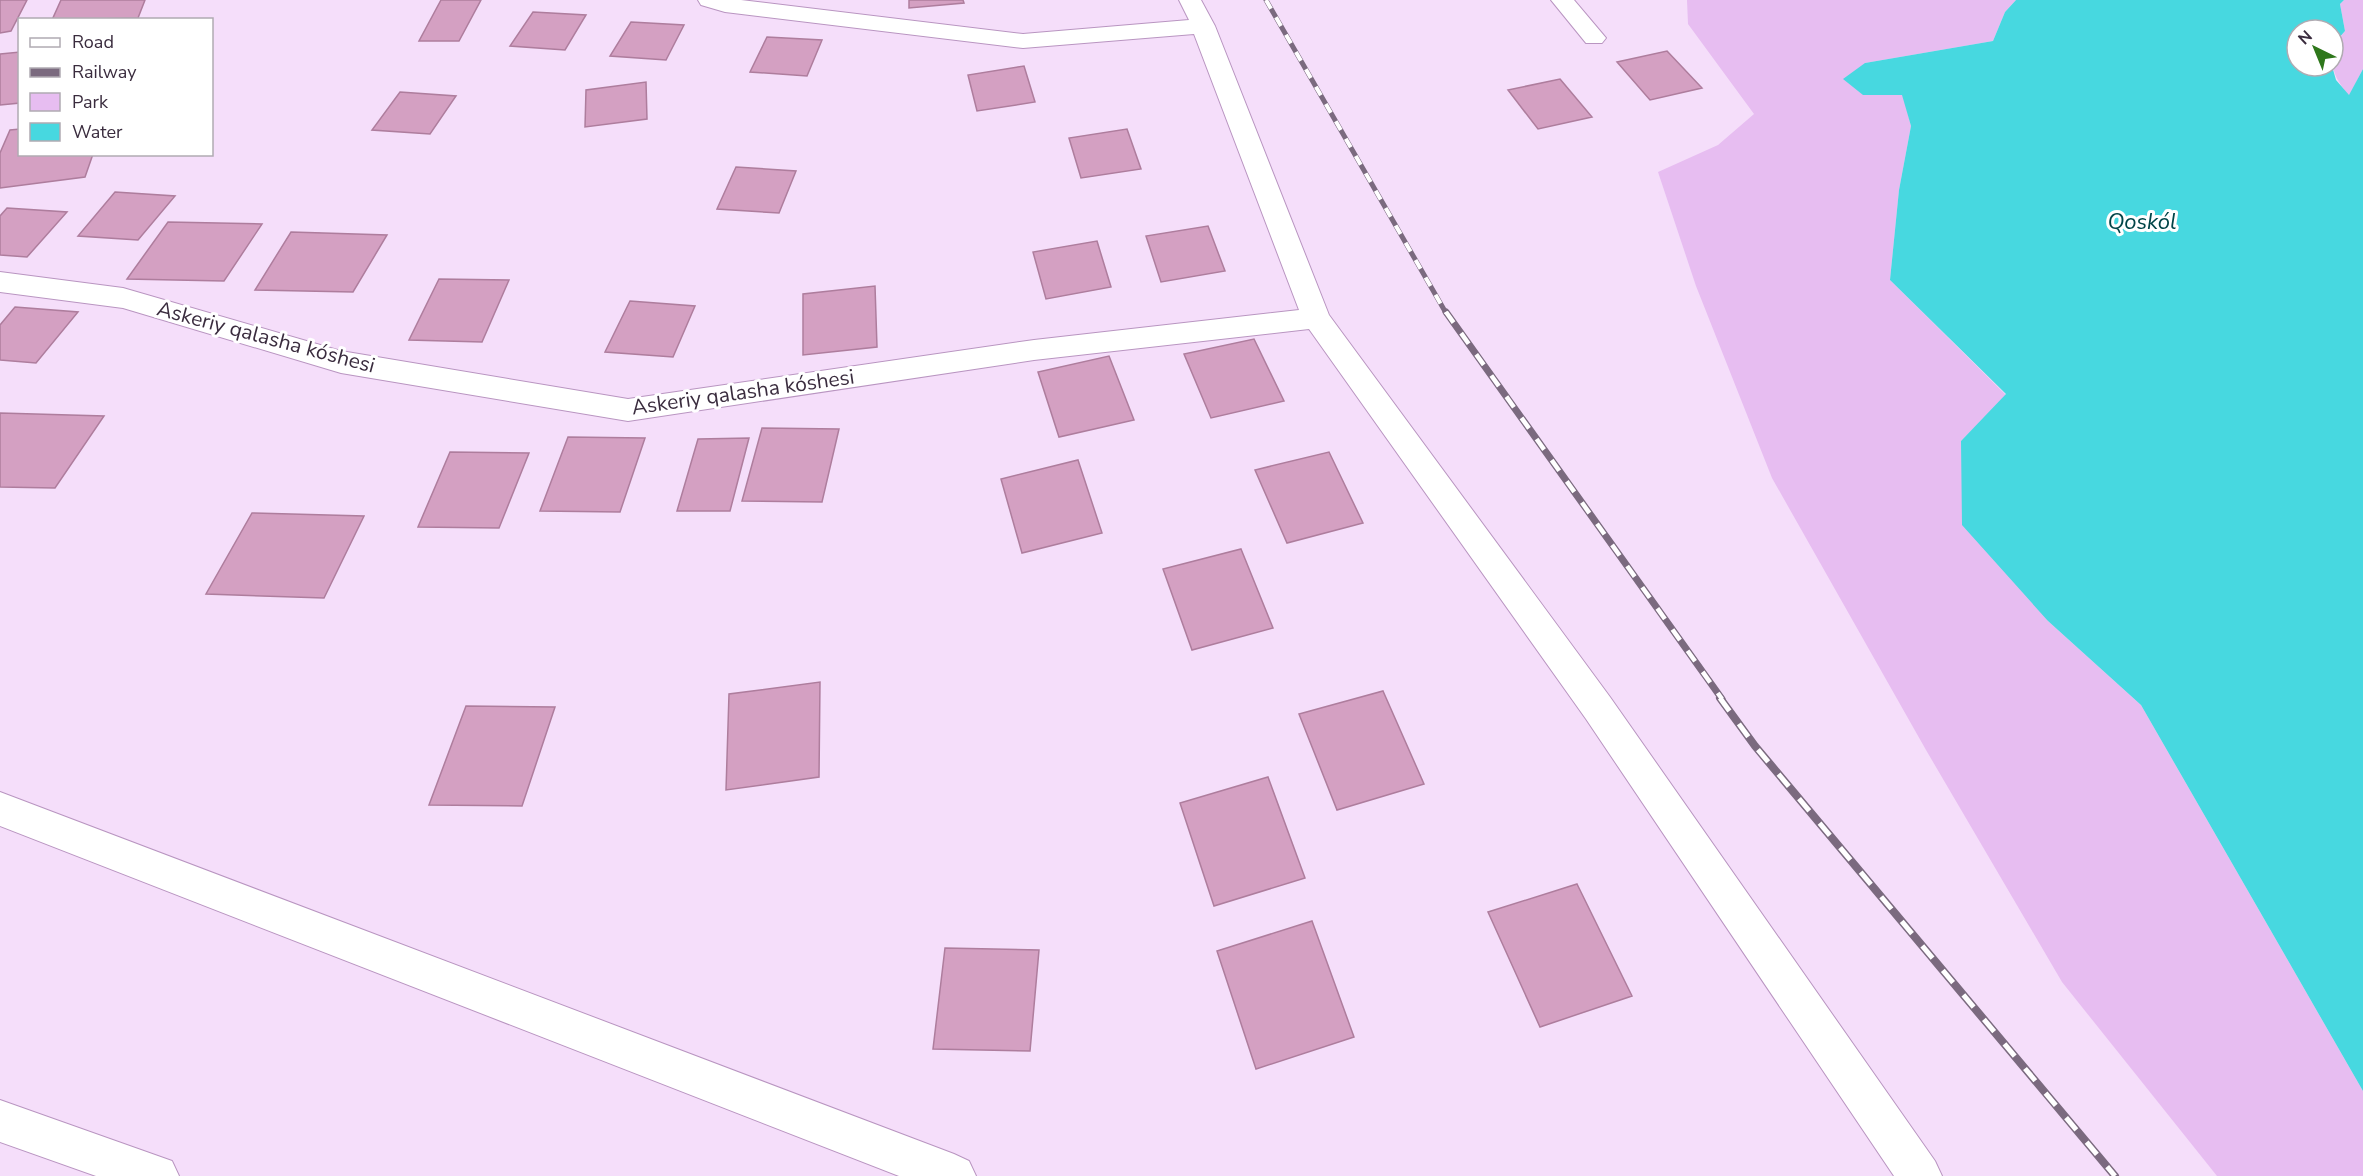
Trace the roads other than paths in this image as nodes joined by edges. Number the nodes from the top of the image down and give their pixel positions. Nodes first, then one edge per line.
1 (709, 0) edge
2 (1562, 0) edge
3 (1196, 13) edge
4 (1594, 38) dead end
5 (0, 282) edge
6 (1316, 318) junction
7 (0, 810) edge
8 (0, 1121) edge
9 (157, 1176) edge
10 (954, 1176) edge
11 (1920, 1176) edge

1 - 3 street
2 - 4 street
3 - 6 street
5 - 6 street, Askeriy qalasha kóshesi
6 - 11 street
7 - 10 street
8 - 9 street

